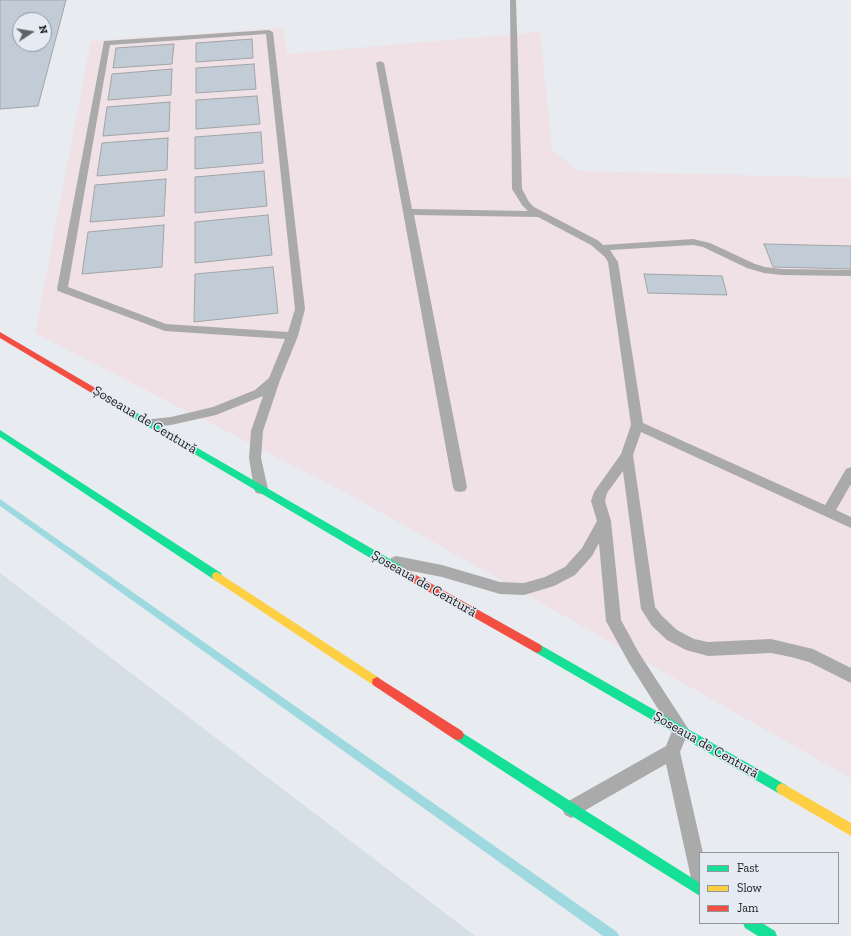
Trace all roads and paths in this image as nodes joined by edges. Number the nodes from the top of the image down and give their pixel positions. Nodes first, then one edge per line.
1 (513, 0) edge
2 (380, 63) dead end
3 (408, 212) junction
4 (538, 214) junction
5 (602, 248) junction
6 (851, 273) edge
7 (0, 335) edge
8 (292, 336) junction
9 (274, 380) junction
10 (152, 423) junction
11 (637, 424) junction
12 (0, 433) edge
13 (627, 455) junction
14 (851, 472) edge
15 (460, 487) dead end
16 (261, 489) junction
17 (828, 512) junction
18 (604, 521) junction
19 (851, 522) edge
20 (380, 559) junction
21 (851, 676) edge
22 (682, 730) junction
23 (672, 752) junction
24 (571, 809) junction
25 (851, 830) edge
26 (699, 874) edge
27 (699, 889) edge
28 (752, 924) edge
29 (770, 936) edge

1 - 4 lane
2 - 3 lane
3 - 4 lane
3 - 15 lane
4 - 5 lane
5 - 6 lane
5 - 11 lane
7 - 10 main road, Șoseaua de Centură
8 - 8 lane
8 - 9 lane
9 - 10 lane
9 - 16 lane
10 - 16 main road, Șoseaua de Centură
11 - 13 lane
11 - 17 lane
12 - 24 main road
13 - 18 lane
13 - 21 lane
14 - 17 lane
16 - 20 main road, Șoseaua de Centură
17 - 19 lane
18 - 20 lane
18 - 22 lane
20 - 22 main road, Șoseaua de Centură
22 - 23 lane
22 - 25 main road, Șoseaua de Centură
23 - 24 lane
23 - 26 lane
24 - 27 main road
28 - 29 main road

